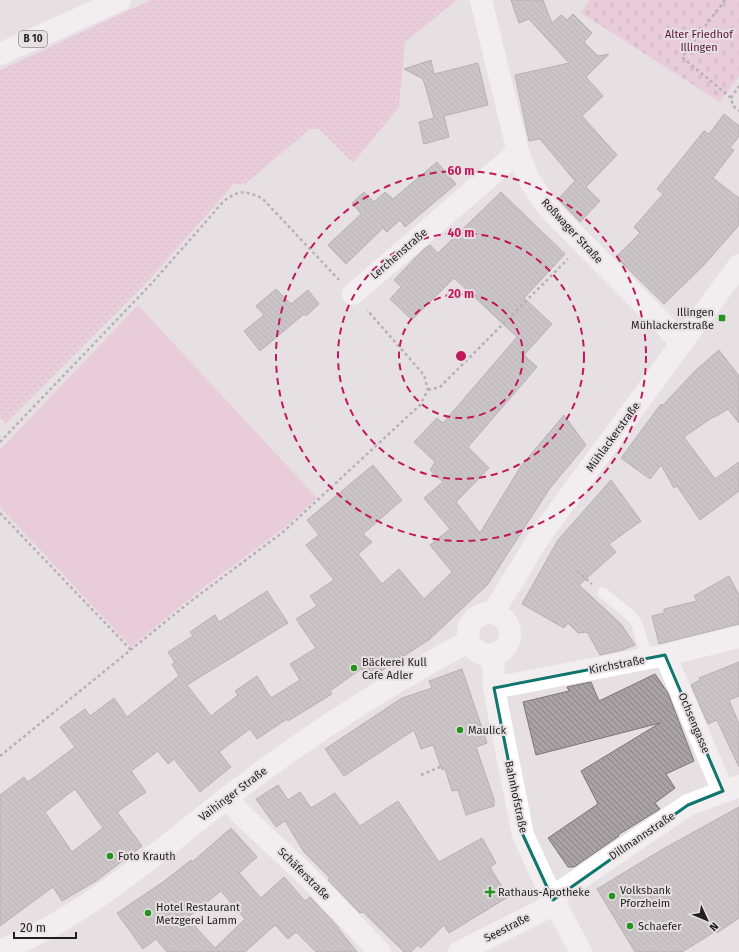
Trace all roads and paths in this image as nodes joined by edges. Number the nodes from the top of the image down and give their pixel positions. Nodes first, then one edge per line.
1 (120, 0) edge
2 (481, 0) edge
3 (724, 0) edge
4 (0, 54) edge
5 (739, 86) edge
6 (730, 98) junction
7 (739, 111) edge
8 (518, 152) junction
9 (583, 244) junction
10 (739, 266) edge
11 (353, 294) junction
12 (682, 343) junction
13 (428, 390) junction
14 (0, 442) edge
15 (0, 513) edge
16 (603, 593) dead end
17 (493, 613) junction
18 (739, 637) edge
19 (469, 641) junction
20 (131, 650) junction
21 (493, 655) junction
22 (656, 657) junction
23 (494, 688) junction
24 (0, 756) edge
25 (440, 767) dead end
26 (421, 775) dead end
27 (731, 789) edge
28 (227, 798) junction
29 (553, 900) junction
30 (0, 952) edge
31 (380, 952) edge
32 (459, 952) edge
33 (581, 952) edge

1 - 4 street, B 10
2 - 8 street, Roßwager Straße
3 - 6 path
5 - 6 path
6 - 7 path
8 - 9 street, Roßwager Straße
8 - 11 street, Lerchenstraße
9 - 12 street, Roßwager Straße
9 - 13 path
10 - 12 street, Mühlackerstraße
11 - 13 path
11 - 14 path
12 - 17 street, Mühlackerstraße
13 - 20 path
15 - 20 path
16 - 22 lane, Ochsengasse
17 - 19 street
17 - 21 street
18 - 22 street, Kirchstraße
19 - 21 street
19 - 28 street, Vaihinger Straße
20 - 24 path
21 - 23 street, Bahnhofstraße
22 - 23 street, Kirchstraße
22 - 27 street, Ochsengasse
23 - 29 street, Bahnhofstraße
25 - 26 path
27 - 29 street, Dillmannstraße
28 - 30 street, Vaihinger Straße
28 - 31 street, Schäferstraße
29 - 32 street, Seestraße
29 - 33 street, Bahnhofstraße

